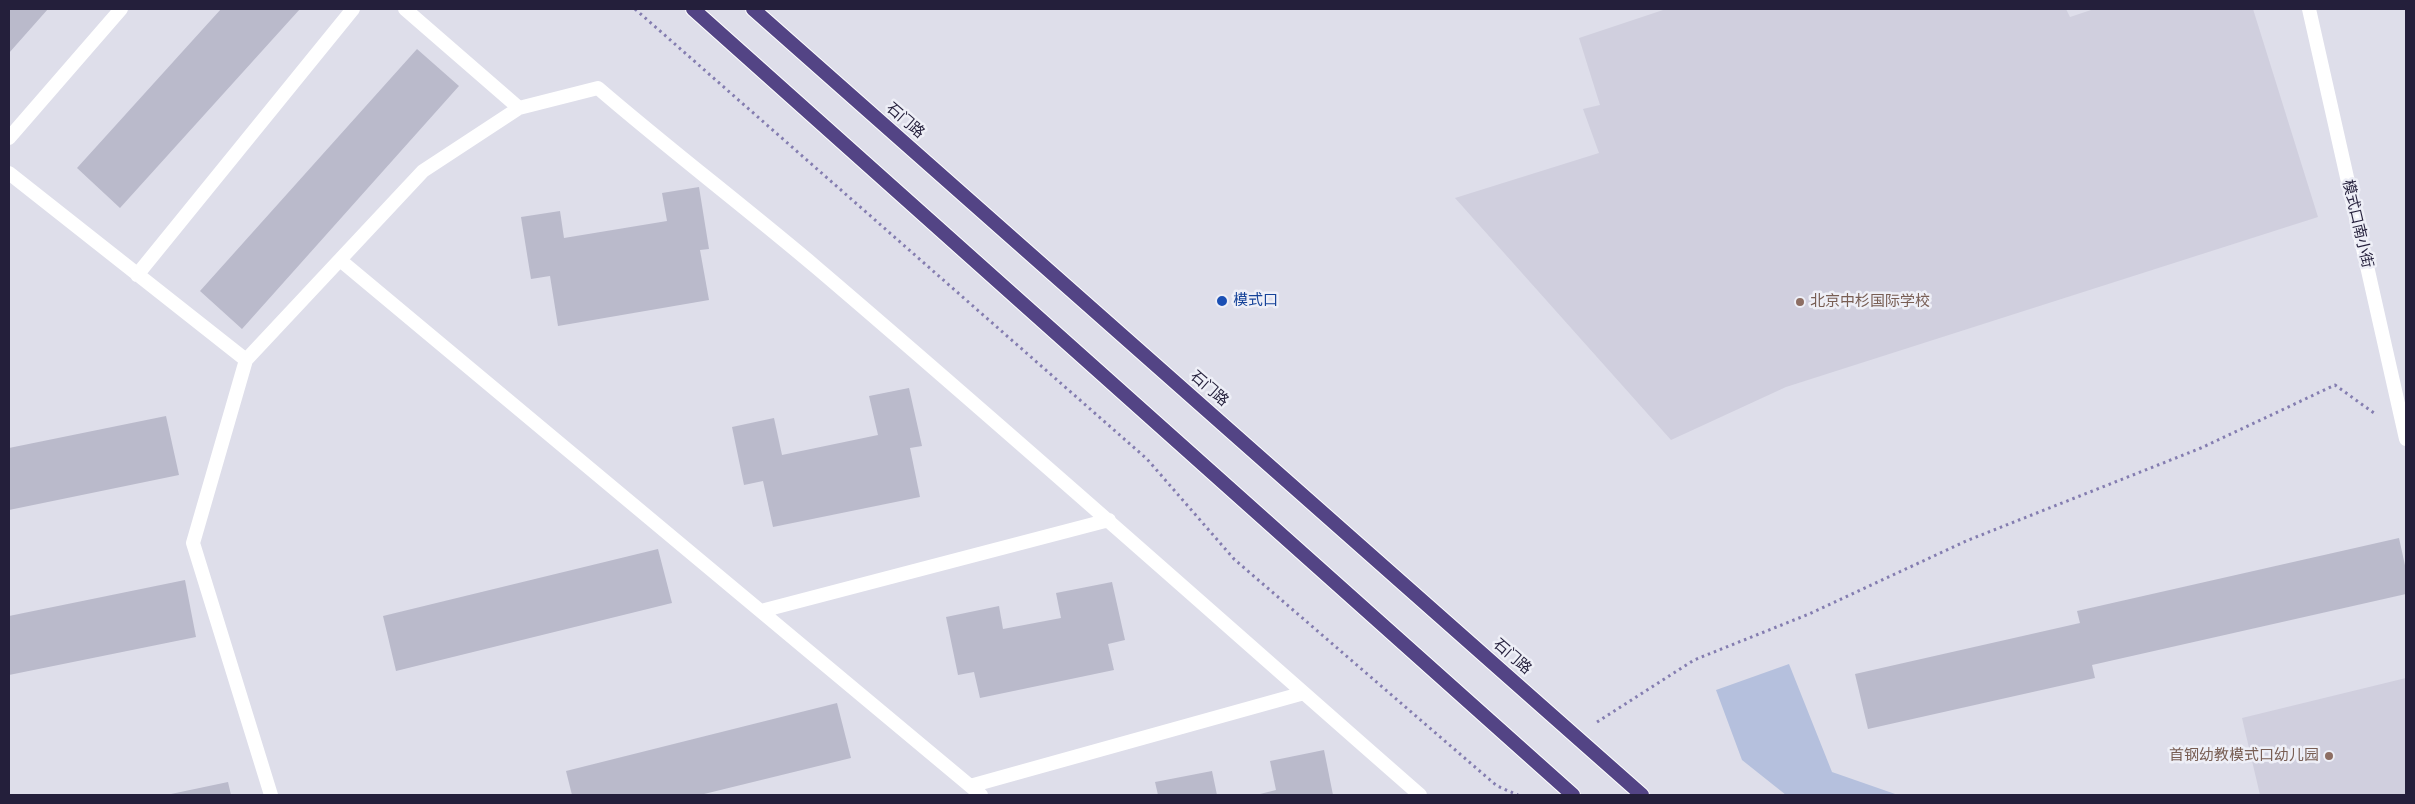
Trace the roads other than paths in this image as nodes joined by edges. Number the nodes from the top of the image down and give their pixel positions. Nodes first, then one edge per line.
1 (121, 9) edge
2 (352, 9) edge
3 (405, 9) edge
4 (693, 9) edge
5 (753, 9) edge
6 (2308, 9) edge
7 (519, 108) junction
8 (9, 138) edge
9 (9, 173) edge
10 (340, 260) junction
11 (137, 275) junction
12 (246, 360) junction
13 (2406, 439) edge
14 (1109, 520) junction
15 (761, 611) junction
16 (1304, 693) junction
17 (976, 791) edge
18 (271, 795) edge
19 (1420, 795) edge
20 (1573, 795) edge
21 (1642, 795) edge

1 - 8 street
2 - 11 street
3 - 7 street
4 - 20 highway
5 - 21 highway, 石门路
6 - 13 street, 模式口南小街
7 - 10 street
7 - 14 street
9 - 11 street
10 - 12 street
10 - 15 street
11 - 12 street
12 - 18 street
14 - 15 street
14 - 16 street
15 - 17 street
16 - 17 street
16 - 19 street

